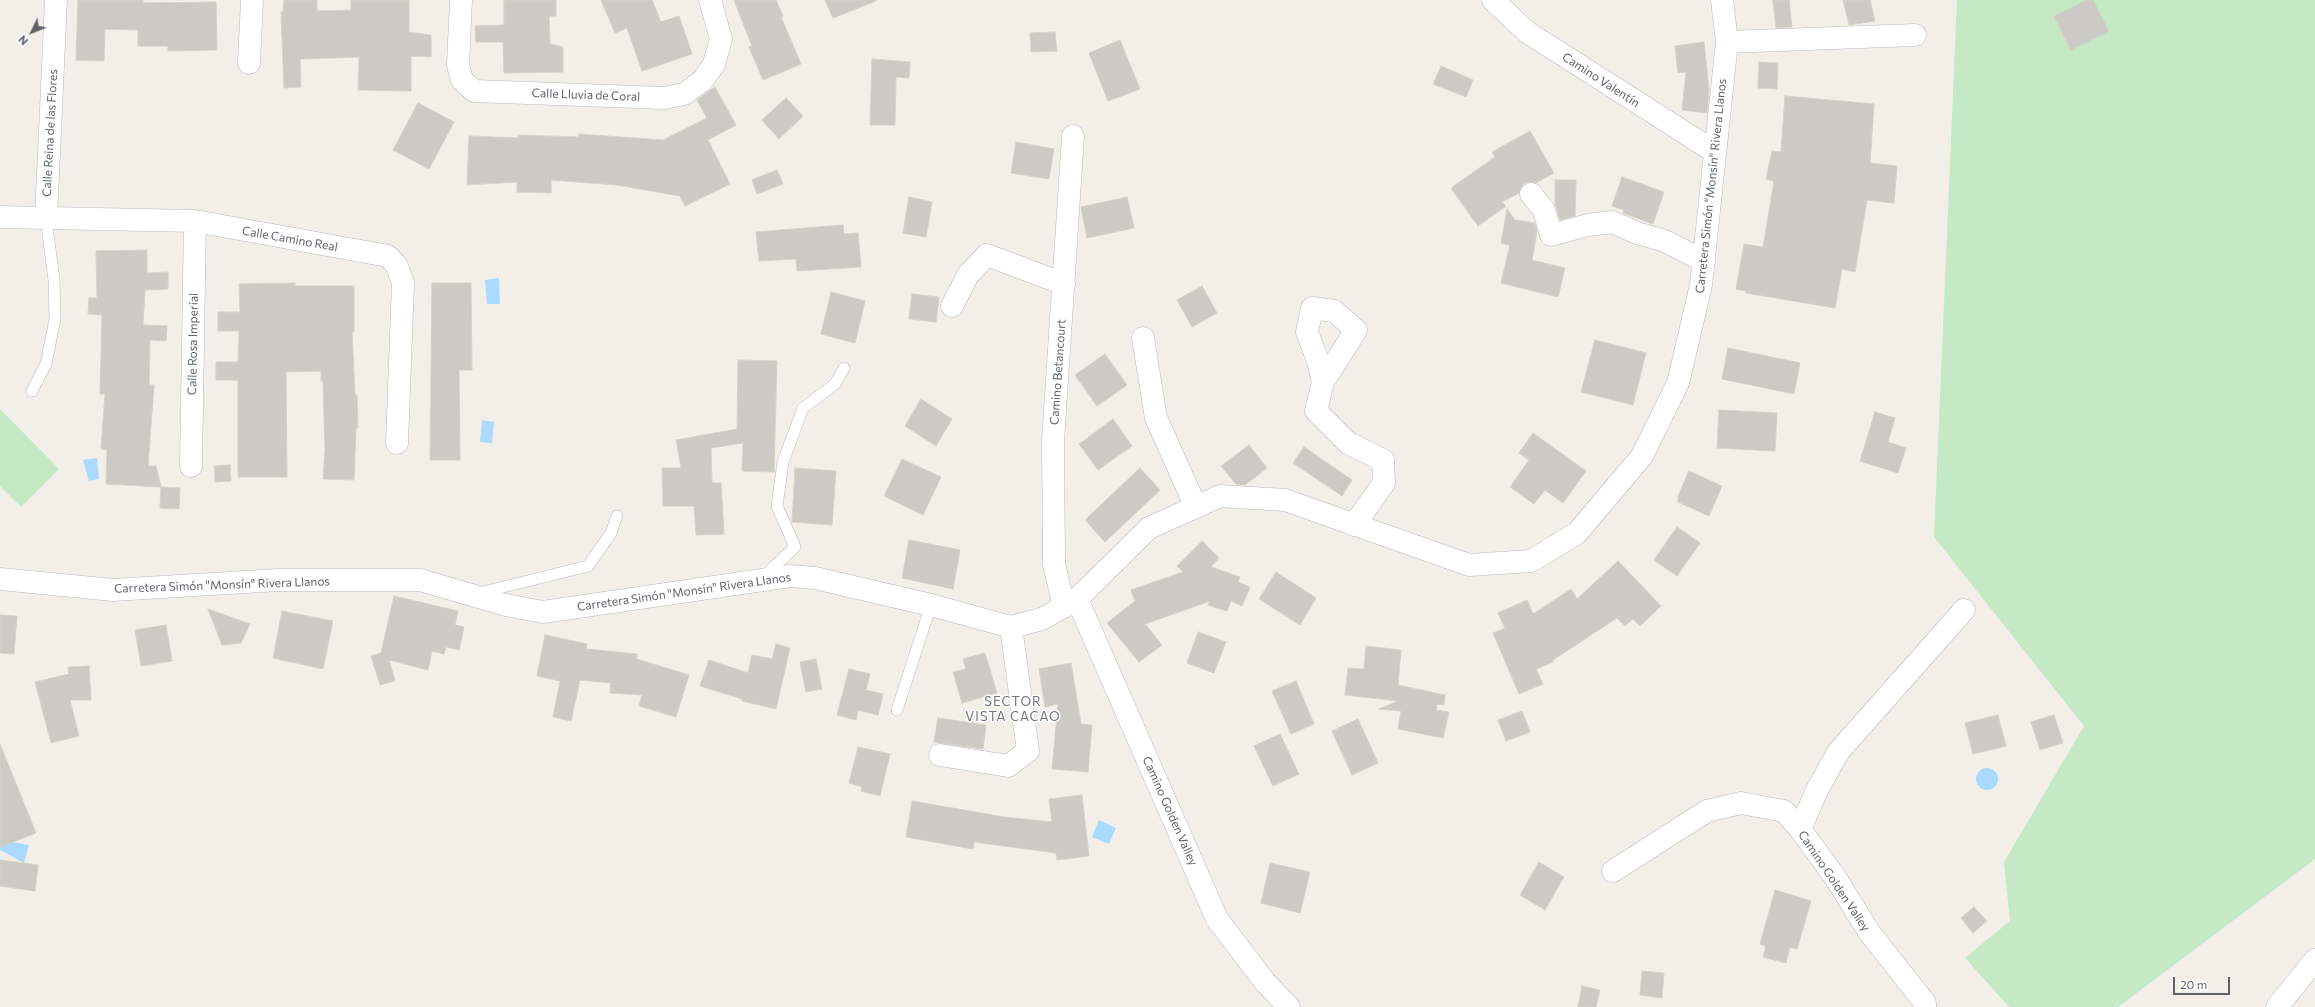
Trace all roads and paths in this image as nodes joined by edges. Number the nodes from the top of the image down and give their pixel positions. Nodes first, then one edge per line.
1 (56, 0) edge
2 (252, 0) edge
3 (461, 0) edge
4 (710, 0) edge
5 (1493, 0) edge
6 (1722, 0) edge
7 (1915, 35) dead end
8 (1727, 42) junction
9 (249, 63) dead end
10 (1073, 136) dead end
11 (1715, 152) junction
12 (1531, 194) dead end
13 (0, 217) edge
14 (46, 218) junction
15 (195, 221) junction
16 (1704, 261) junction
17 (1064, 284) junction
18 (952, 306) dead end
19 (1143, 338) dead end
20 (844, 368) dead end
21 (1323, 382) dead end
22 (32, 391) dead end
23 (397, 443) dead end
24 (191, 466) dead end
25 (1196, 507) junction
26 (617, 516) dead end
27 (1354, 524) junction
28 (0, 579) edge
29 (758, 581) junction
30 (470, 595) junction
31 (1071, 603) junction
32 (931, 605) junction
33 (1964, 610) dead end
34 (1011, 627) junction
35 (897, 710) dead end
36 (940, 755) dead end
37 (1800, 829) junction
38 (1613, 871) dead end
39 (2315, 960) edge
40 (1289, 1007) edge
41 (1925, 1007) edge
42 (2277, 1007) edge

1 - 14 street, Calle Reina de las Flores
2 - 9 street
3 - 4 street, Calle Lluvia de Coral
5 - 11 street, Camino Valentín
6 - 8 street, Carretera Simón "Monsín" Rivera Llanos
7 - 8 street
8 - 11 street, Carretera Simón "Monsín" Rivera Llanos
10 - 17 street, Camino Betancourt
11 - 16 street, Carretera Simón "Monsín" Rivera Llanos
12 - 16 street
13 - 14 street, Calle Camino Real
14 - 15 street, Calle Camino Real
14 - 22 lane
15 - 23 street, Calle Camino Real
15 - 24 street, Calle Rosa Imperial
16 - 27 street, Carretera Simón "Monsín" Rivera Llanos
17 - 18 street
17 - 31 street, Camino Betancourt
19 - 25 street
20 - 29 lane
21 - 27 street
25 - 27 street, Carretera Simón "Monsín" Rivera Llanos
25 - 31 street, Carretera Simón "Monsín" Rivera Llanos
26 - 30 lane
28 - 30 street, Carretera Simón "Monsín" Rivera Llanos
29 - 30 street, Carretera Simón "Monsín" Rivera Llanos
29 - 32 street, Carretera Simón "Monsín" Rivera Llanos
31 - 34 street, Carretera Simón "Monsín" Rivera Llanos
31 - 40 street, Camino Golden Valley
32 - 34 street, Carretera Simón "Monsín" Rivera Llanos
32 - 35 lane
33 - 37 street
34 - 36 street
37 - 38 street, Camino Golden Valley
37 - 41 street, Camino Golden Valley
39 - 42 street

